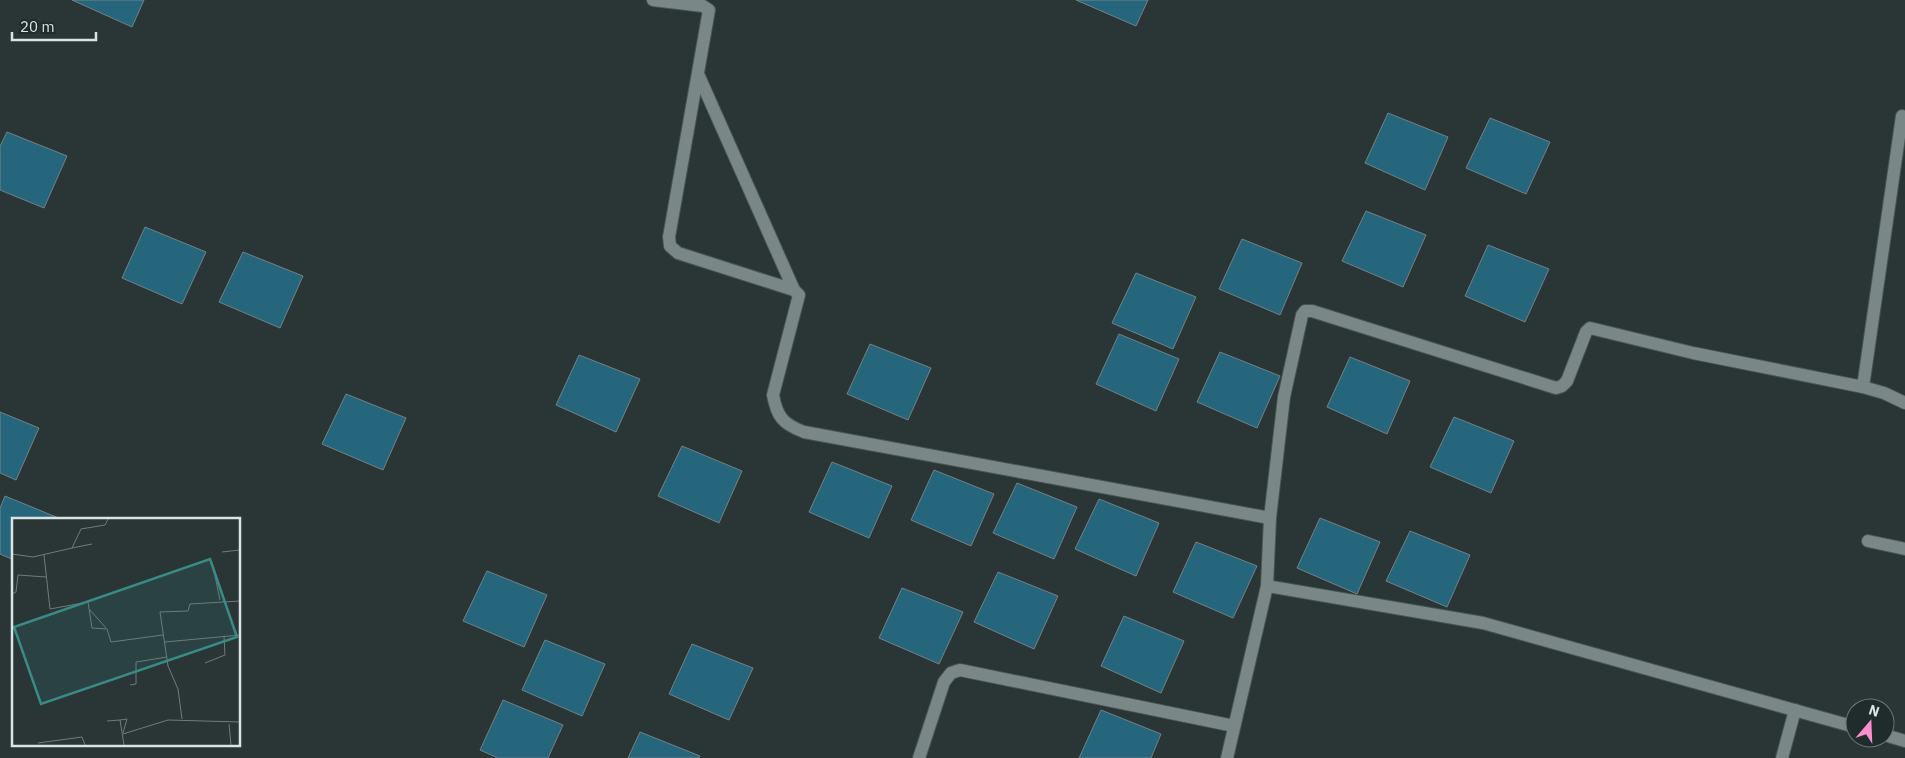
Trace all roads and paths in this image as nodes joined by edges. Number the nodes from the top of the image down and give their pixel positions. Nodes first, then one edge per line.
1 (653, 0) edge
2 (698, 74) junction
3 (1902, 116) dead end
4 (794, 290) junction
5 (1863, 387) junction
6 (1905, 404) edge
7 (1270, 518) junction
8 (1868, 541) dead end
9 (1905, 549) edge
10 (1267, 586) junction
11 (1795, 710) junction
12 (1845, 724) edge
13 (1234, 726) junction
14 (919, 758) edge
15 (1227, 758) edge
16 (1782, 758) edge

1 - 2 street
2 - 4 street
2 - 4 street
3 - 5 street
4 - 7 street
5 - 6 street
5 - 7 street
7 - 10 street
8 - 9 street
10 - 11 street
10 - 13 street
11 - 12 street
11 - 16 street
13 - 14 street
13 - 15 street

